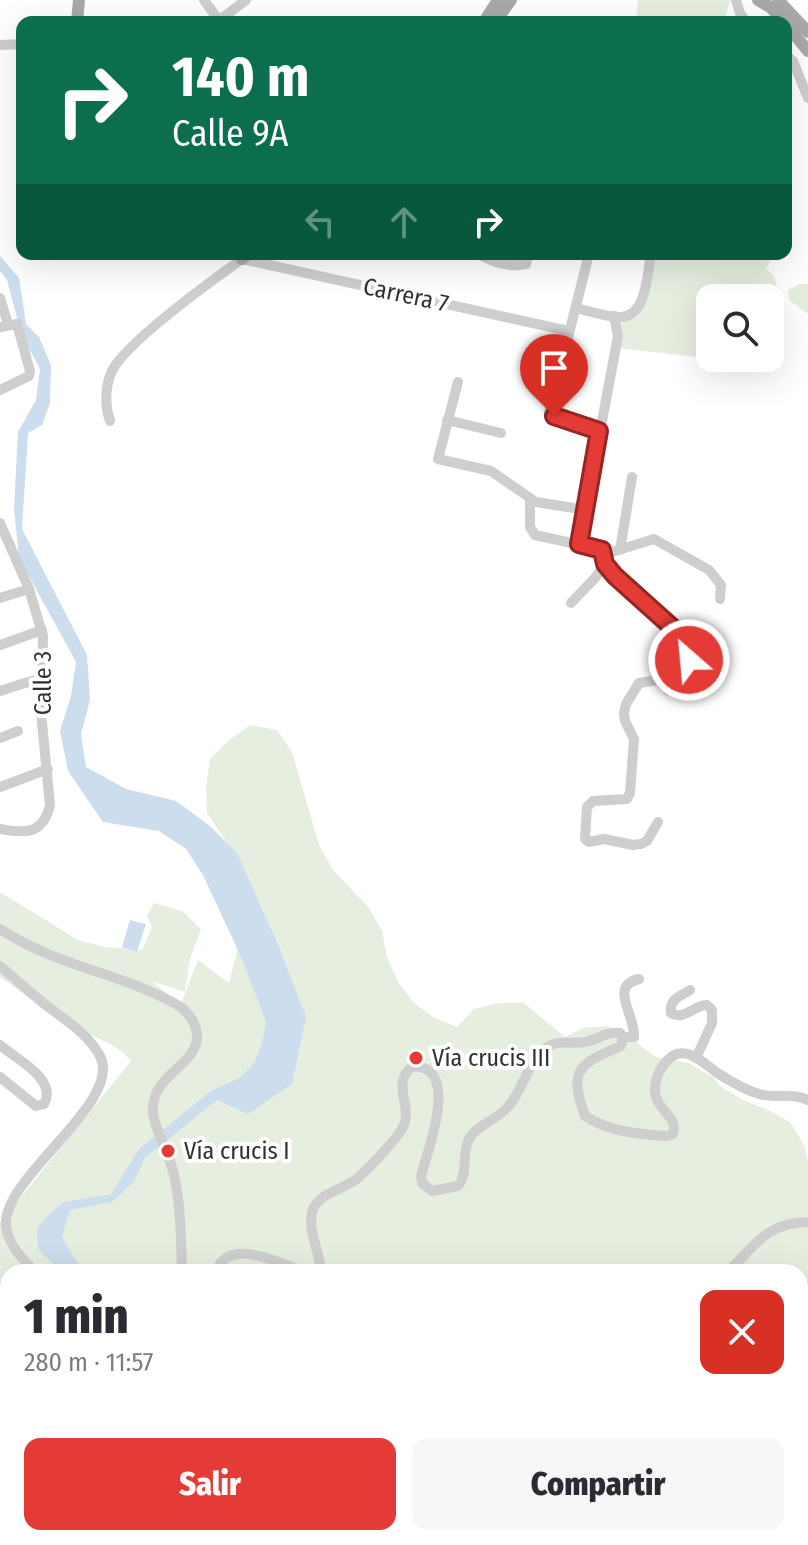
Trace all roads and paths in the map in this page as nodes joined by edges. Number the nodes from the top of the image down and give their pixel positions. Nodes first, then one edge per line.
1 (246, 0) edge
2 (758, 0) edge
3 (778, 0) edge
4 (225, 16) edge
5 (778, 16) edge
6 (792, 32) edge
7 (808, 32) edge
8 (808, 51) edge
9 (792, 60) edge
10 (808, 98) edge
11 (238, 260) edge
12 (260, 260) edge
13 (490, 260) edge
14 (525, 260) edge
15 (588, 260) edge
16 (650, 260) edge
17 (0, 298) edge
18 (576, 308) junction
19 (614, 316) junction
20 (4, 326) edge
21 (569, 331) junction
22 (458, 382) dead end
23 (0, 390) edge
24 (447, 420) junction
25 (110, 421) dead end
26 (599, 431) junction
27 (501, 433) dead end
28 (632, 477) dead end
29 (530, 498) junction
30 (586, 510) junction
31 (0, 523) edge
32 (579, 544) junction
33 (5, 548) edge
34 (602, 550) junction
35 (620, 550) junction
36 (605, 564) junction
37 (29, 589) junction
38 (0, 598) edge
39 (720, 599) dead end
40 (571, 603) dead end
41 (42, 630) junction
42 (0, 645) edge
43 (44, 677) junction
44 (0, 691) edge
45 (18, 731) dead end
46 (0, 738) edge
47 (48, 769) junction
48 (0, 787) edge
49 (658, 822) dead end
50 (0, 829) edge
51 (0, 929) edge
52 (0, 966) edge
53 (639, 979) dead end
54 (690, 990) dead end
55 (623, 1037) junction
56 (0, 1045) edge
57 (697, 1056) junction
58 (0, 1077) edge
59 (808, 1100) edge
60 (808, 1222) edge
61 (28, 1264) edge
62 (182, 1264) edge
63 (219, 1264) edge
64 (283, 1264) edge
65 (320, 1264) edge
66 (736, 1264) edge

1 - 4 street
2 - 5 main road
3 - 7 main road
6 - 8 main road
9 - 10 street
11 - 25 street
12 - 21 street, Carrera 7
13 - 14 street
15 - 18 street
16 - 19 street
17 - 20 street
18 - 19 street
18 - 21 street
19 - 26 street
20 - 23 street
21 - 26 street
22 - 24 street
24 - 27 street
24 - 29 street
26 - 30 street
28 - 35 street
29 - 30 street
29 - 32 street
30 - 32 street
31 - 33 street, Calle 3
32 - 34 street
33 - 37 street, Calle 3
34 - 35 street
34 - 36 street
35 - 39 street
36 - 40 street
36 - 49 street
37 - 38 street
37 - 41 street, Calle 3
41 - 42 street
41 - 43 street, Calle 3
43 - 44 street
43 - 47 street, Calle 3
45 - 46 street
47 - 48 street
47 - 50 street, Calle 3
51 - 62 street
52 - 61 street
53 - 55 street
54 - 57 street
55 - 57 street
55 - 65 street
56 - 58 street
57 - 59 street
60 - 66 street
63 - 64 street

